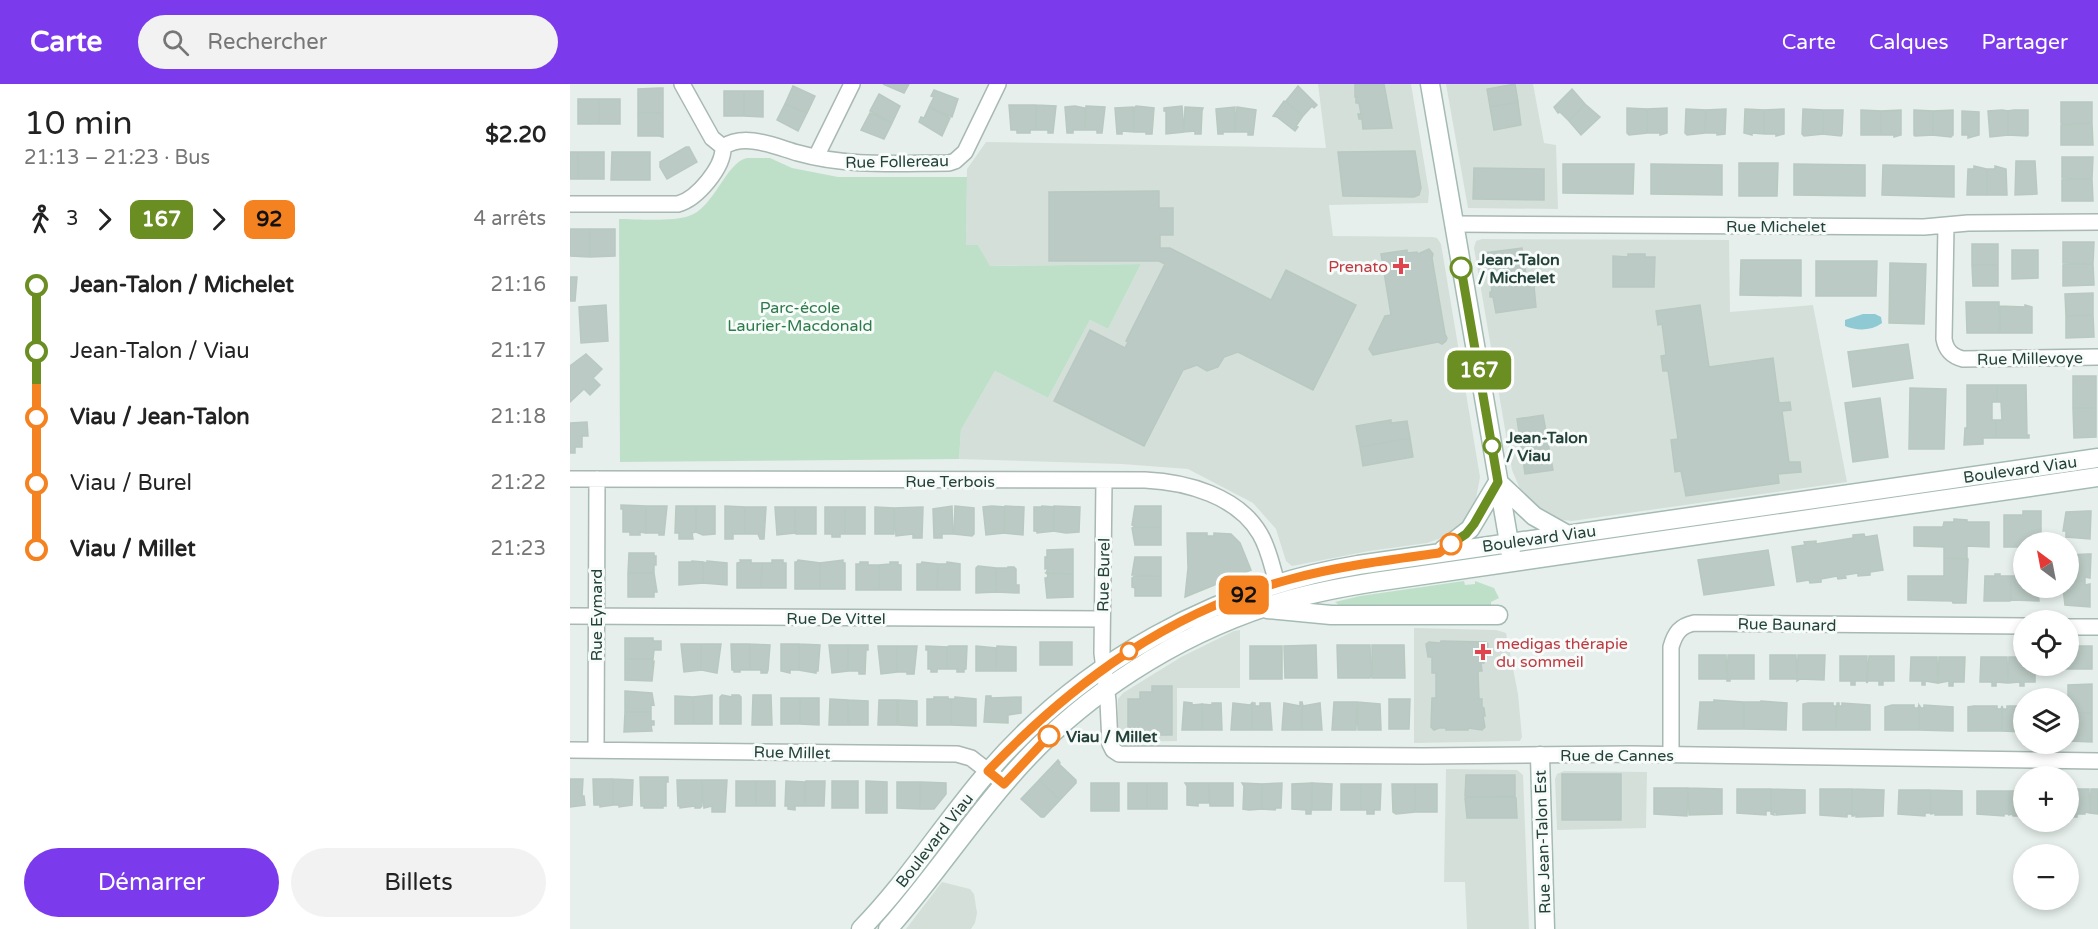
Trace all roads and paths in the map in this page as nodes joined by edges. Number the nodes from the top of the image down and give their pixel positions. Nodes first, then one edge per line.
1 (682, 84) edge
2 (852, 84) edge
3 (998, 84) edge
4 (1430, 84) edge
5 (723, 147) junction
6 (816, 157) junction
7 (570, 204) edge
8 (2098, 222) edge
9 (1454, 224) junction
10 (1946, 225) junction
11 (2098, 357) edge
12 (2098, 458) edge
13 (2098, 477) edge
14 (570, 479) edge
15 (597, 479) junction
16 (1104, 481) junction
17 (1498, 482) junction
18 (1566, 534) junction
19 (1509, 542) junction
20 (1439, 553) junction
21 (1512, 562) junction
22 (1277, 583) junction
23 (1334, 589) junction
24 (1262, 609) junction
25 (1331, 615) junction
26 (1498, 615) dead end
27 (570, 616) edge
28 (597, 616) junction
29 (1102, 619) junction
30 (2013, 626) edge
31 (2079, 627) edge
32 (2098, 627) edge
33 (1104, 668) junction
34 (1107, 690) junction
35 (570, 750) edge
36 (596, 750) junction
37 (1671, 754) junction
38 (1540, 756) junction
39 (2098, 761) edge
40 (988, 771) junction
41 (1004, 784) junction
42 (861, 929) edge
43 (888, 929) edge
44 (1545, 929) edge

1 - 5 street
2 - 6 street
3 - 6 street, Rue Follereau
4 - 9 main road
5 - 6 street, Rue Follereau
5 - 7 street
8 - 10 street, Rue Michelet
9 - 10 street, Rue Michelet
9 - 17 main road
10 - 11 street, Rue Millevoye
12 - 18 main road, Boulevard Viau
13 - 21 main road, Boulevard Viau
14 - 15 street, Rue Terbois
15 - 16 street, Rue Terbois
15 - 28 street, Rue Eymard
16 - 22 street, Rue Terbois
16 - 29 street, Rue Burel
17 - 18 main road
17 - 19 main road
17 - 20 main road
18 - 19 main road, Boulevard Viau
19 - 20 main road, Boulevard Viau
19 - 21 main road
20 - 22 main road, Boulevard Viau
21 - 23 main road, Boulevard Viau
22 - 33 main road, Boulevard Viau
23 - 24 main road, Boulevard Viau
23 - 25 main road
24 - 25 main road, Boulevard Viau
24 - 34 main road, Boulevard Viau
25 - 26 main road, Boulevard Viau
27 - 28 street, Rue De Vittel
28 - 29 street, Rue De Vittel
28 - 36 street, Rue Eymard
29 - 33 street, Rue Burel
30 - 37 street, Rue Baunard
31 - 32 street
33 - 34 street, Rue de Cannes
33 - 40 main road, Boulevard Viau
34 - 38 street, Rue de Cannes
34 - 41 main road, Boulevard Viau
35 - 36 street, Rue Millet
36 - 40 street, Rue Millet
37 - 38 street, Rue de Cannes
37 - 39 street, Rue de Cannes
38 - 44 main road, Rue Jean-Talon Est
40 - 41 street, Rue Millet
40 - 42 main road, Boulevard Viau
41 - 43 main road, Boulevard Viau

